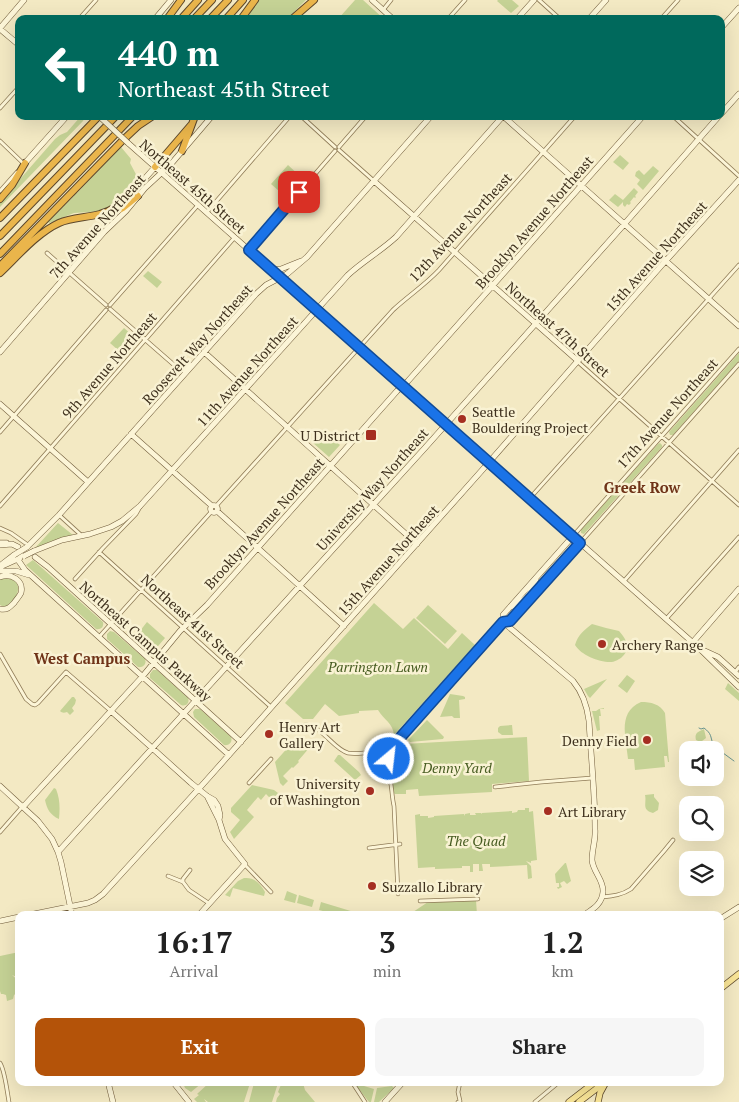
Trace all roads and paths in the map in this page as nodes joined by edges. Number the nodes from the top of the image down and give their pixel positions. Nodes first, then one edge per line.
1 (24, 0) edge
2 (96, 0) edge
3 (171, 0) edge
4 (182, 0) edge
5 (198, 0) edge
6 (212, 0) edge
7 (228, 0) edge
8 (243, 0) edge
9 (255, 0) edge
10 (314, 0) edge
11 (372, 0) edge
12 (391, 0) edge
13 (464, 0) edge
14 (534, 0) edge
15 (539, 0) edge
16 (606, 0) edge
17 (678, 0) edge
18 (739, 8) edge
19 (383, 10) junction
20 (83, 15) edge
21 (158, 15) edge
22 (170, 15) edge
23 (185, 15) edge
24 (198, 15) edge
25 (214, 15) edge
26 (230, 15) edge
27 (244, 15) edge
28 (297, 15) edge
29 (301, 15) edge
30 (389, 15) edge
31 (451, 15) edge
32 (521, 15) edge
33 (556, 15) edge
34 (593, 15) edge
35 (665, 15) edge
36 (725, 24) edge
37 (0, 28) edge
38 (15, 41) edge
39 (15, 91) edge
40 (739, 94) edge
41 (0, 108) edge
42 (725, 109) edge
43 (63, 120) edge
44 (92, 120) edge
45 (95, 120) edge
46 (103, 120) edge
47 (112, 120) edge
48 (129, 120) edge
49 (147, 120) edge
50 (193, 120) edge
51 (209, 120) edge
52 (287, 120) edge
53 (305, 120) edge
54 (362, 120) edge
55 (427, 120) edge
56 (499, 120) edge
57 (507, 120) edge
58 (571, 120) edge
59 (639, 120) edge
60 (677, 120) edge
61 (716, 120) edge
62 (191, 125) junction
63 (699, 140) junction
64 (0, 141) edge
65 (71, 145) junction
66 (337, 149) junction
67 (182, 151) junction
68 (543, 152) junction
69 (25, 163) junction
70 (155, 167) junction
71 (161, 173) junction
72 (739, 176) edge
73 (739, 180) edge
74 (374, 181) junction
75 (581, 186) junction
76 (0, 191) edge
77 (129, 196) junction
78 (138, 196) junction
79 (0, 199) edge
80 (198, 205) junction
81 (115, 212) junction
82 (207, 213) junction
83 (99, 214) junction
84 (414, 217) junction
85 (0, 218) edge
86 (624, 224) junction
87 (104, 232) junction
88 (0, 236) edge
89 (235, 237) junction
90 (249, 250) junction
91 (46, 252) dead end
92 (455, 253) junction
93 (0, 254) edge
94 (304, 260) junction
95 (665, 261) junction
96 (739, 265) edge
97 (0, 266) edge
98 (272, 270) junction
99 (0, 273) edge
100 (69, 273) junction
101 (281, 278) junction
102 (492, 286) junction
103 (709, 299) junction
104 (108, 307) junction
105 (317, 310) junction
106 (536, 324) junction
107 (739, 326) edge
108 (146, 340) junction
109 (360, 347) junction
110 (739, 349) edge
111 (0, 352) edge
112 (204, 352) junction
113 (578, 361) junction
114 (739, 364) edge
115 (182, 372) junction
116 (403, 386) junction
117 (246, 390) junction
118 (620, 398) junction
119 (0, 404) edge
120 (14, 416) junction
121 (446, 424) junction
122 (287, 428) junction
123 (0, 432) edge
124 (131, 434) junction
125 (662, 436) junction
126 (669, 443) junction
127 (51, 449) junction
128 (739, 450) edge
129 (489, 462) junction
130 (330, 466) junction
131 (172, 471) junction
132 (712, 481) junction
133 (88, 482) junction
134 (530, 498) junction
135 (373, 505) junction
136 (739, 505) edge
137 (0, 506) edge
138 (140, 506) junction
139 (214, 509) junction
140 (59, 515) junction
141 (0, 528) edge
142 (82, 536) junction
143 (573, 536) junction
144 (739, 536) edge
145 (580, 543) junction
146 (0, 544) edge
147 (417, 544) junction
148 (27, 546) junction
149 (18, 547) dead end
150 (258, 547) junction
151 (99, 552) junction
152 (34, 554) junction
153 (16, 557) junction
154 (551, 562) junction
155 (0, 568) edge
156 (558, 568) junction
157 (32, 576) junction
158 (0, 577) edge
159 (75, 579) dead end
160 (624, 581) junction
161 (300, 585) junction
162 (739, 589) edge
163 (142, 590) junction
164 (0, 609) edge
165 (666, 619) junction
166 (503, 622) junction
167 (110, 624) junction
168 (344, 626) junction
169 (184, 628) junction
170 (99, 637) junction
171 (693, 642) junction
172 (700, 649) junction
173 (0, 654) edge
174 (153, 663) junction
175 (227, 667) junction
176 (739, 667) edge
177 (737, 674) edge
178 (142, 677) junction
179 (739, 687) edge
180 (196, 702) junction
181 (272, 707) junction
182 (111, 711) junction
183 (184, 714) junction
184 (297, 730) dead end
185 (241, 742) junction
186 (152, 748) junction
187 (387, 750) junction
188 (374, 752) junction
189 (229, 755) junction
190 (271, 759) dead end
191 (386, 765) junction
192 (592, 778) junction
193 (249, 783) dead end
194 (0, 786) edge
195 (495, 787) dead end
196 (199, 789) junction
197 (23, 807) junction
198 (0, 832) edge
199 (673, 840) dead end
200 (396, 844) junction
201 (400, 844) dead end
202 (369, 848) dead end
203 (58, 852) junction
204 (245, 864) junction
205 (190, 870) dead end
206 (168, 876) dead end
207 (183, 882) junction
208 (271, 892) dead end
209 (398, 894) dead end
210 (602, 897) junction
211 (478, 898) dead end
212 (420, 901) dead end
213 (207, 902) dead end
214 (70, 907) junction
215 (739, 907) edge
216 (50, 911) edge
217 (71, 911) edge
218 (203, 911) edge
219 (590, 911) edge
220 (724, 916) edge
221 (15, 918) edge
222 (0, 921) edge
223 (739, 974) edge
224 (724, 986) edge
225 (0, 1063) edge
226 (1, 1076) edge
227 (109, 1086) edge
228 (176, 1086) edge
229 (355, 1086) edge
230 (400, 1086) edge
231 (459, 1086) edge
232 (554, 1086) edge
233 (589, 1086) edge
234 (592, 1086) edge
235 (598, 1086) edge
236 (604, 1086) edge
237 (587, 1099) edge
238 (9, 1102) edge
239 (113, 1102) edge
240 (189, 1102) edge
241 (365, 1102) edge
242 (386, 1102) edge
243 (458, 1102) edge
244 (535, 1102) edge
245 (569, 1102) edge
246 (579, 1102) edge
247 (598, 1102) edge

1 - 37 street
2 - 20 street
3 - 21 street
4 - 22 highway
5 - 23 highway
6 - 24 highway
7 - 25 highway
8 - 26 highway
9 - 27 highway
10 - 28 highway
10 - 29 street
11 - 19 street
12 - 19 street
13 - 31 street
14 - 32 street
15 - 33 street
16 - 34 street
17 - 35 street
18 - 36 street
19 - 30 street
37 - 38 street
39 - 41 street
40 - 42 street, University Way Northeast
43 - 69 street
44 - 65 highway
45 - 65 highway
46 - 70 street, Northeast 45th Street, bridge
47 - 88 highway
48 - 93 highway
49 - 97 highway
50 - 62 highway
51 - 67 street, 7th Avenue Northeast
52 - 82 street
53 - 66 street, Northeast 47th Street
54 - 66 street
55 - 74 street, Roosevelt Way Northeast
56 - 84 street, 11th Avenue Northeast
57 - 68 street
58 - 68 street, 12th Avenue Northeast
59 - 75 street, Brooklyn Avenue Northeast
60 - 63 street
61 - 63 street, University Way Northeast
62 - 67 highway
62 - 70 highway
63 - 72 street
63 - 86 street, University Way Northeast
64 - 69 street
65 - 85 highway
66 - 74 street, Northeast 47th Street
66 - 90 street
67 - 71 street, 7th Avenue Northeast
68 - 75 street
68 - 92 street, 12th Avenue Northeast
69 - 76 street
69 - 79 highway
70 - 71 street, Northeast 45th Street
70 - 77 street
71 - 78 street, 7th Avenue Northeast
71 - 80 street, Northeast 45th Street
73 - 95 street, 15th Avenue Northeast
74 - 84 street, Northeast 47th Street
74 - 94 street, Roosevelt Way Northeast
75 - 86 street
75 - 102 street, Brooklyn Avenue Northeast
77 - 81 street
77 - 83 highway
78 - 81 highway
78 - 87 street, 7th Avenue Northeast
80 - 82 street, Northeast 45th Street
80 - 104 street
81 - 83 highway
81 - 87 street
82 - 89 street, Northeast 45th Street
83 - 99 highway
84 - 92 street, Northeast 47th Street
84 - 105 street, 11th Avenue Northeast
86 - 95 street
86 - 106 street, University Way Northeast
87 - 100 street, 7th Avenue Northeast
89 - 90 street, Northeast 45th Street
89 - 108 street, 9th Avenue Northeast
90 - 98 street, Northeast 45th Street
91 - 100 street
92 - 102 street, Northeast 47th Street
92 - 109 street, 12th Avenue Northeast
94 - 98 street
94 - 101 street, Roosevelt Way Northeast
95 - 103 street
95 - 113 street, 15th Avenue Northeast
96 - 103 street
98 - 101 street, Northeast 45th Street
100 - 104 street
100 - 111 street, 7th Avenue Northeast
101 - 105 street, Northeast 45th Street
101 - 112 street, Roosevelt Way Northeast
102 - 106 street, Northeast 47th Street
102 - 116 street, Brooklyn Avenue Northeast
103 - 107 street
103 - 118 street
104 - 108 street
104 - 120 street
105 - 109 street, Northeast 45th Street
105 - 117 street, 11th Avenue Northeast
106 - 113 street, Northeast 47th Street
106 - 121 street, University Way Northeast
108 - 115 street
108 - 127 street, 9th Avenue Northeast
109 - 116 street, Northeast 45th Street
109 - 122 street, 12th Avenue Northeast
110 - 125 street, 17th Avenue Northeast
112 - 115 street, Roosevelt Way Northeast
112 - 117 street
113 - 118 street, Northeast 47th Street
113 - 129 street, 15th Avenue Northeast
114 - 126 street, 17th Avenue Northeast
115 - 124 street, Roosevelt Way Northeast
116 - 121 street, Northeast 45th Street
116 - 130 street, Brooklyn Avenue Northeast
117 - 122 street
117 - 131 street, 11th Avenue Northeast
118 - 125 street, Northeast 47th Street
118 - 134 street
119 - 120 street
120 - 123 street
120 - 127 street
121 - 129 street, Northeast 45th Street
121 - 135 street, University Way Northeast
122 - 130 street
122 - 139 street, 12th Avenue Northeast
124 - 131 street
124 - 133 street, Roosevelt Way Northeast
125 - 126 street, Northeast 47th Street
125 - 143 street, 17th Avenue Northeast
126 - 132 street, Northeast 47th Street
126 - 145 street, 17th Avenue Northeast
127 - 133 street
127 - 137 street, 9th Avenue Northeast
128 - 132 street
129 - 134 street, Northeast 45th Street
129 - 147 street, 15th Avenue Northeast
130 - 135 street
130 - 150 street, Brooklyn Avenue Northeast
131 - 138 street, 11th Avenue Northeast
131 - 139 street
132 - 136 street, Northeast 47th Street
132 - 160 street
133 - 140 street, Roosevelt Way Northeast
134 - 143 street, Northeast 45th Street
135 - 147 street
135 - 161 street, University Way Northeast
138 - 142 street
138 - 151 street, 11th Avenue Northeast
139 - 150 street
139 - 163 street, 12th Avenue Northeast
140 - 142 street
140 - 148 street, Roosevelt Way Northeast
141 - 148 street
142 - 152 street
143 - 145 street, Northeast 45th Street
143 - 154 street
144 - 165 street
145 - 156 street
145 - 160 street, Northeast 45th Street
146 - 149 street
147 - 168 street, 15th Avenue Northeast
148 - 153 street, Roosevelt Way Northeast, bridge
150 - 161 street
150 - 169 street, Brooklyn Avenue Northeast
151 - 159 street, 11th Avenue Northeast
151 - 163 street, Northeast 41st Street
152 - 153 street, bridge
152 - 167 street, Northeast Campus Parkway
153 - 155 street
153 - 157 street, Northeast Campus Parkway
154 - 156 street
154 - 166 street
155 - 157 street
156 - 166 street
157 - 170 street, Northeast Campus Parkway
158 - 164 street
160 - 165 street, Northeast 45th Street
161 - 168 street
161 - 175 street, University Way Northeast
162 - 171 street
163 - 167 street, 12th Avenue Northeast
163 - 169 street, Northeast 41st Street
165 - 171 street, Northeast 45th Street
166 - 187 street
166 - 192 street
167 - 170 street, 12th Avenue Northeast
167 - 174 street, Northeast Campus Parkway
168 - 181 street, 15th Avenue Northeast
169 - 174 street, Brooklyn Avenue Northeast
169 - 175 street, Northeast 41st Street
170 - 178 street, Northeast Campus Parkway
171 - 172 street, Northeast 45th Street
172 - 177 street, Northeast 45th Street
172 - 179 street, Northeast 45th Street
173 - 182 street
174 - 178 street, Brooklyn Avenue Northeast
174 - 180 street, Northeast Campus Parkway
175 - 180 street, University Way Northeast
175 - 181 street, Northeast 41st Street
176 - 177 street
178 - 182 street, Brooklyn Avenue Northeast
178 - 183 street, Northeast Campus Parkway
180 - 183 street, University Way Northeast
180 - 185 street, Northeast Campus Parkway
181 - 185 street, 15th Avenue Northeast
182 - 186 street
182 - 197 street, Brooklyn Avenue Northeast
183 - 186 street, University Way Northeast
183 - 189 street, Northeast Campus Parkway
184 - 188 street
185 - 189 street, 15th Avenue Northeast
186 - 196 street
186 - 203 street, University Way Northeast
187 - 188 street
187 - 191 street
188 - 191 street
189 - 196 street, 15th Avenue Northeast
190 - 193 street
191 - 200 street
192 - 195 street
192 - 210 street
194 - 197 street
196 - 204 street
196 - 214 street, 15th Avenue Northeast
197 - 198 street, Brooklyn Avenue Northeast
197 - 203 street
199 - 210 street
200 - 201 street
200 - 202 street
200 - 209 street
203 - 214 street
204 - 208 street
204 - 218 street
205 - 207 street
206 - 207 street
207 - 213 street
210 - 219 street
211 - 212 street
214 - 216 street, 15th Avenue Northeast
214 - 217 street
215 - 220 street
221 - 222 street
223 - 224 main road
225 - 226 street
226 - 238 street
227 - 239 street
228 - 240 street
229 - 241 street
230 - 242 street
231 - 243 street
232 - 244 street
233 - 245 main road
234 - 237 main road
235 - 237 main road
236 - 247 main road
237 - 246 main road

